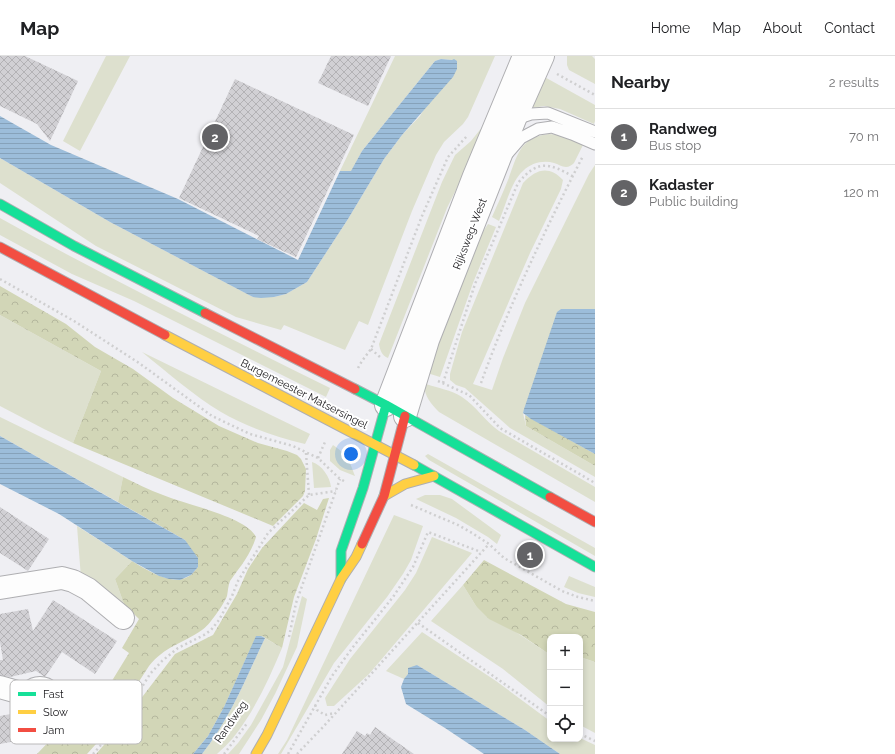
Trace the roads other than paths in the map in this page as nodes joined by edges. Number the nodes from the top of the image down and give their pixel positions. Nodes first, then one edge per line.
1 (524, 56) edge
2 (543, 56) edge
3 (515, 119) junction
4 (482, 131) junction
5 (593, 140) edge
6 (496, 168) junction
7 (0, 204) edge
8 (0, 247) edge
9 (386, 405) junction
10 (405, 416) junction
11 (375, 444) junction
12 (394, 454) junction
13 (434, 476) junction
14 (384, 496) junction
15 (595, 522) edge
16 (595, 567) edge
17 (341, 579) junction
18 (0, 588) edge
19 (123, 618) dead end
20 (0, 688) edge
21 (10, 690) edge
22 (256, 754) edge

1 - 4 street, Rijksweg-West
2 - 3 street, Rijksweg-West
3 - 4 lane
3 - 5 lane
3 - 6 street, Rijksweg-West
4 - 9 street, Rijksweg-West
5 - 6 lane
6 - 10 street, Rijksweg-West
7 - 9 main road
8 - 11 main road, Burgemeester Matsersingel
9 - 10 main road
9 - 11 main road
10 - 12 main road
10 - 15 main road
11 - 12 main road, Burgemeester Matsersingel
11 - 17 main road
12 - 13 main road, Burgemeester Matsersingel
12 - 14 main road
13 - 14 main road
13 - 16 main road, Burgemeester Matsersingel
14 - 17 main road
17 - 22 main road
18 - 19 street
20 - 21 street

